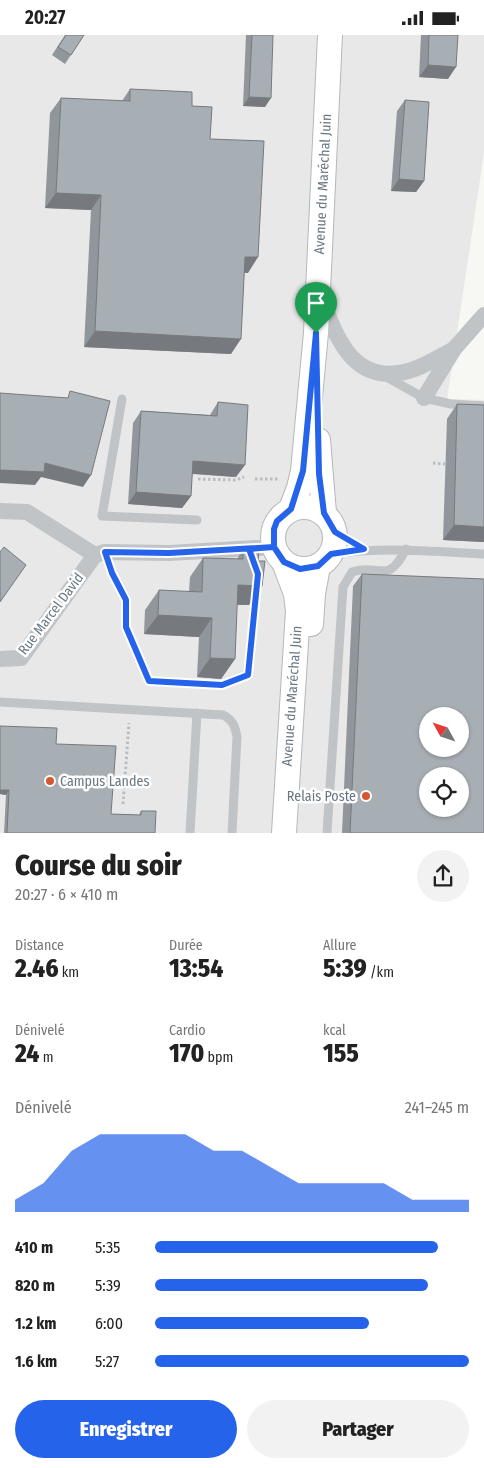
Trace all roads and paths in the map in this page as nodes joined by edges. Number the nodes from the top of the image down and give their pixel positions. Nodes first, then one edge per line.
1 (330, 35) edge
2 (318, 285) junction
3 (484, 315) edge
4 (316, 333) junction
5 (454, 349) junction
6 (382, 374) junction
7 (424, 398) junction
8 (122, 399) dead end
9 (484, 406) edge
10 (433, 463) dead end
11 (445, 463) dead end
12 (244, 477) edge
13 (198, 479) dead end
14 (255, 479) dead end
15 (283, 479) dead end
16 (291, 509) junction
17 (0, 511) edge
18 (197, 520) dead end
19 (327, 541) junction
20 (364, 549) junction
21 (406, 549) junction
22 (100, 553) junction
23 (279, 554) junction
24 (484, 554) edge
25 (258, 574) edge
26 (0, 659) edge
27 (0, 702) edge
28 (131, 709) junction
29 (197, 713) junction
30 (123, 804) dead end
31 (190, 833) edge
32 (232, 833) edge
33 (284, 833) edge
34 (298, 833) edge
35 (327, 833) edge

1 - 2 main road, Avenue du Maréchal Juin
2 - 4 main road, Avenue du Maréchal Juin
2 - 6 street
3 - 5 street
4 - 16 main road, Avenue du Maréchal Juin
4 - 19 main road, Avenue du Maréchal Juin
5 - 6 street
5 - 7 street
6 - 7 lane
7 - 9 lane
8 - 18 lane
10 - 11 path
12 - 13 path
14 - 15 path
16 - 19 main road
16 - 23 main road
17 - 22 street
19 - 20 lane
19 - 20 lane
19 - 23 main road
19 - 34 main road, Avenue du Maréchal Juin
20 - 21 lane
21 - 24 lane
21 - 35 lane
22 - 23 street
22 - 25 lane
22 - 26 street, Rue Marcel David
23 - 33 main road, Avenue du Maréchal Juin
27 - 28 lane
28 - 29 lane
28 - 30 path
29 - 31 lane
29 - 32 lane

